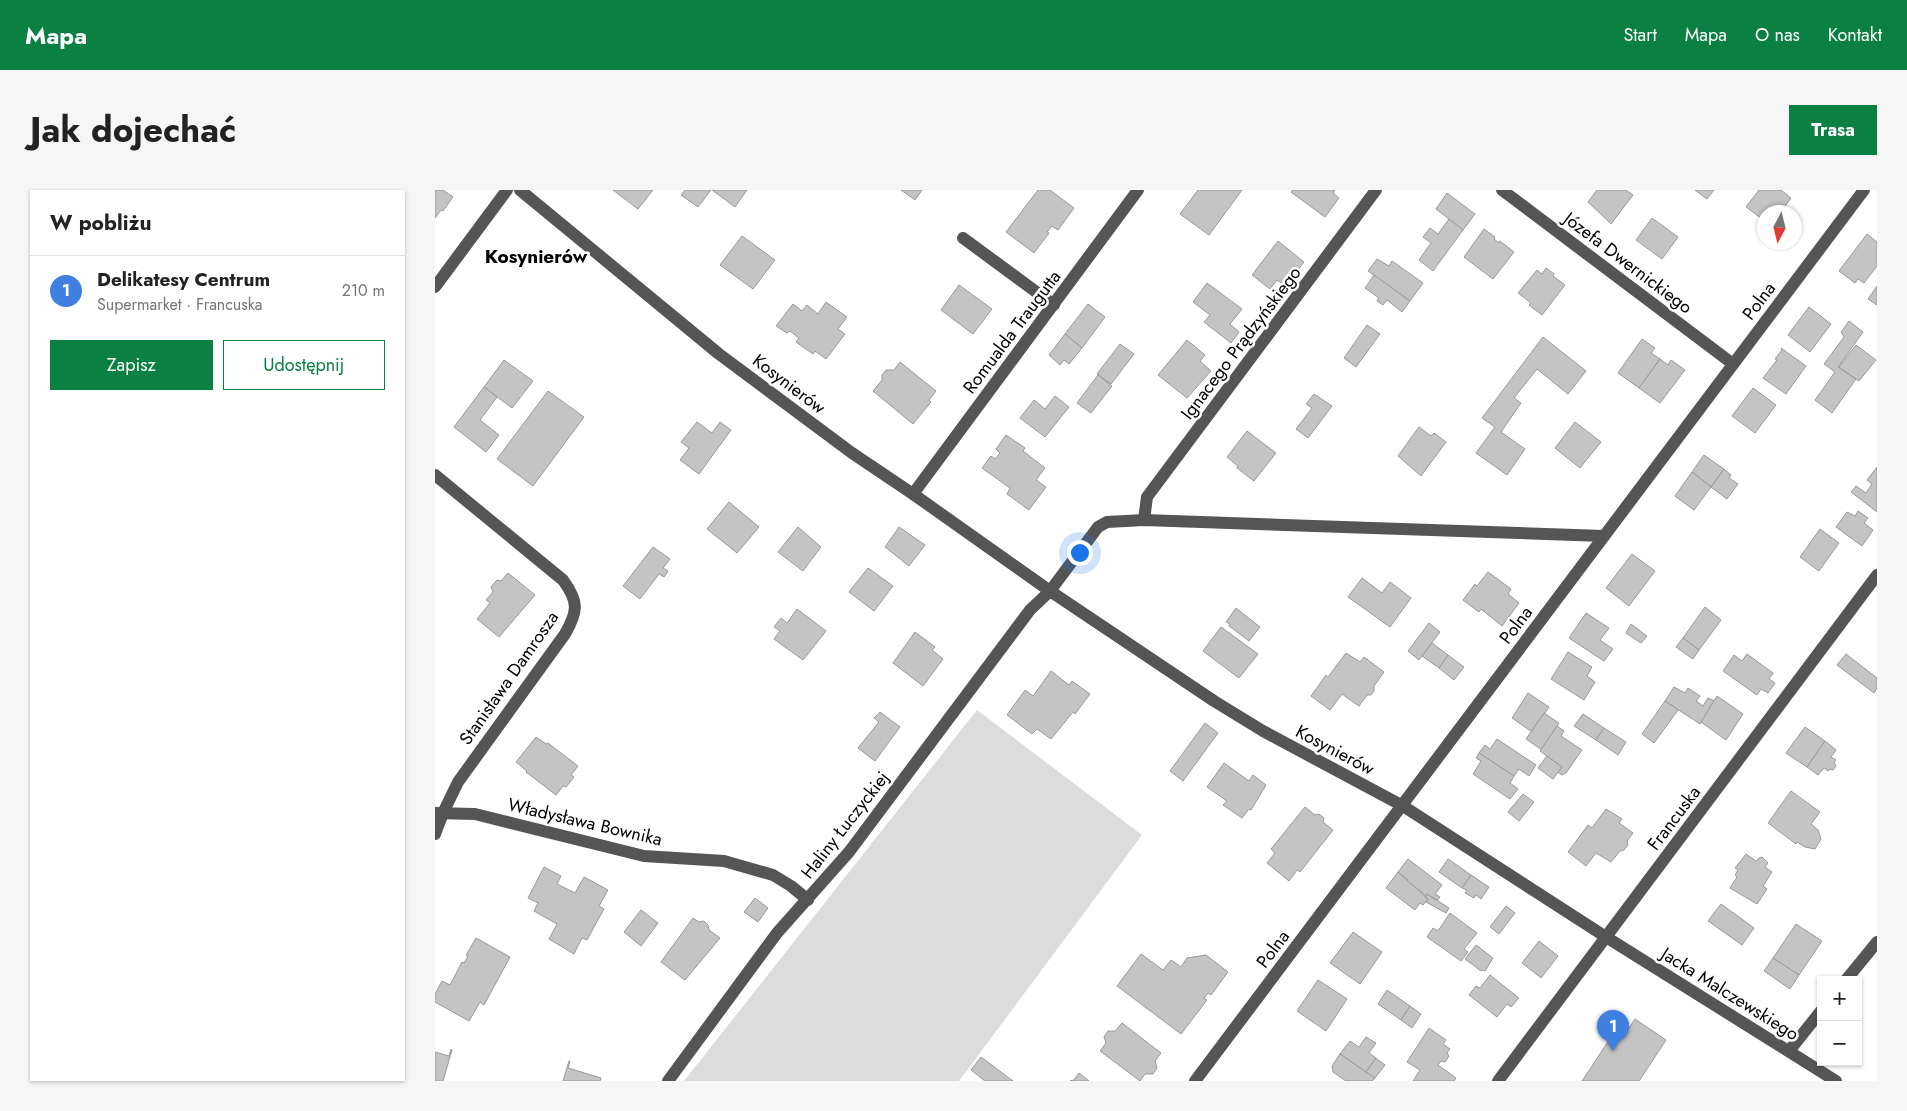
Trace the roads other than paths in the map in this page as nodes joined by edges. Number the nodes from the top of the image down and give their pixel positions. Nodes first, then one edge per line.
1 (507, 190) edge
2 (521, 190) edge
3 (1138, 190) edge
4 (1377, 190) edge
5 (1502, 190) edge
6 (1864, 190) edge
7 (963, 238) dead end
8 (435, 287) edge
9 (1054, 304) junction
10 (1733, 364) junction
11 (435, 475) edge
12 (913, 494) junction
13 (1144, 520) junction
14 (1604, 536) junction
15 (1877, 576) edge
16 (1050, 591) junction
17 (1403, 806) junction
18 (439, 813) edge
19 (435, 834) edge
20 (808, 900) junction
21 (1606, 937) junction
22 (1877, 942) edge
23 (1849, 976) edge
24 (1817, 1017) edge
25 (1789, 1051) junction
26 (668, 1081) edge
27 (1195, 1081) edge
28 (1499, 1081) edge
29 (1836, 1081) edge

1 - 8 street
2 - 12 street, Kosynierów
3 - 9 street, Romualda Traugutta
4 - 13 street, Ignacego Prądzyńskiego
5 - 10 street, Józefa Dwernickiego
6 - 10 street, Polna
7 - 9 street
9 - 12 street, Romualda Traugutta
10 - 14 street, Polna
11 - 18 street, Stanisława Damrosza
12 - 16 street, Kosynierów
13 - 14 street
13 - 16 street
14 - 17 street, Polna
15 - 21 street, Francuska
16 - 17 street, Kosynierów
16 - 20 street, Haliny Łuczyckiej
17 - 21 street, Kosynierów
17 - 27 street, Polna
18 - 19 street, Stanisława Damrosza
18 - 20 street, Władysława Bownika
20 - 26 street, Haliny Łuczyckiej
21 - 25 street, Jacka Malczewskiego
21 - 28 street, Francuska
22 - 23 street
24 - 25 street
25 - 29 street, Jacka Malczewskiego

